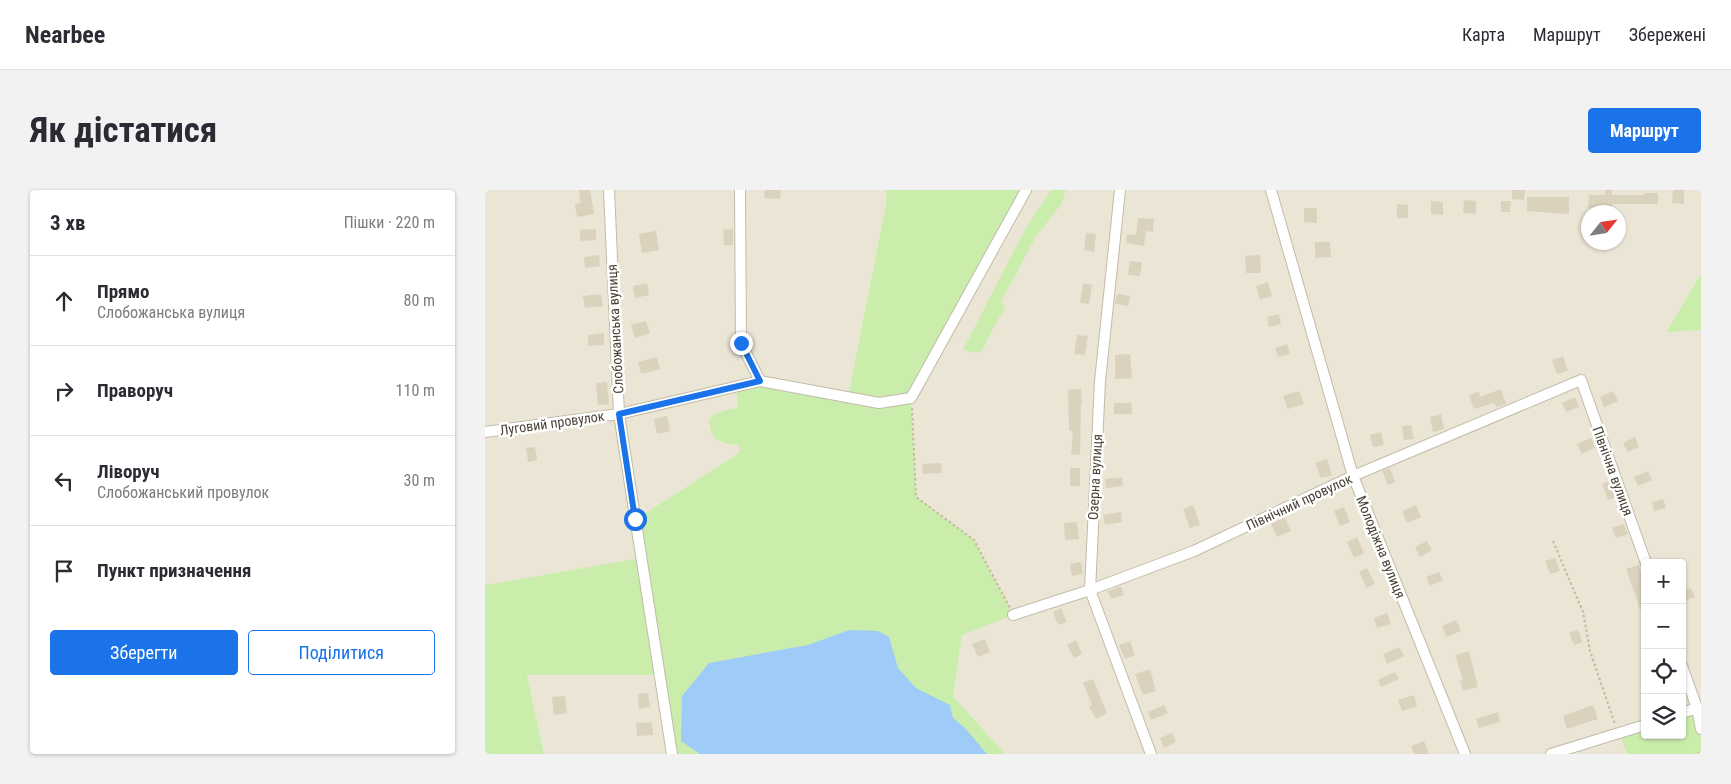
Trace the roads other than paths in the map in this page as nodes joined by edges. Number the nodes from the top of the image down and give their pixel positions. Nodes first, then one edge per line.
1 (609, 190) edge
2 (741, 190) edge
3 (1026, 190) edge
4 (1121, 190) edge
5 (1271, 190) edge
6 (1581, 380) joint
7 (760, 381) junction
8 (619, 414) junction
9 (485, 432) edge
10 (1353, 476) junction
11 (1645, 559) edge
12 (1089, 590) junction
13 (1013, 614) road end
14 (1686, 677) edge
15 (1697, 708) junction
16 (1686, 712) edge
17 (1641, 726) edge
18 (1701, 729) edge
19 (672, 754) edge
20 (1151, 754) edge
21 (1465, 754) edge
22 (1551, 754) edge

1 - 8 street, Слобожанська вулиця
2 - 7 street
3 - 7 street
4 - 12 street, Озерна вулиця
5 - 10 street, Молодіжна вулиця
6 - 10 street, Північний провулок
6 - 11 street, Північна вулиця
7 - 8 street, Луговий провулок
8 - 9 street, Луговий провулок
8 - 19 street, Слобожанська вулиця
10 - 12 street, Північний провулок
10 - 21 street, Молодіжна вулиця
12 - 13 street, Північний провулок
12 - 20 street, Озерна вулиця
14 - 15 street
15 - 16 street
15 - 18 street
17 - 22 street

